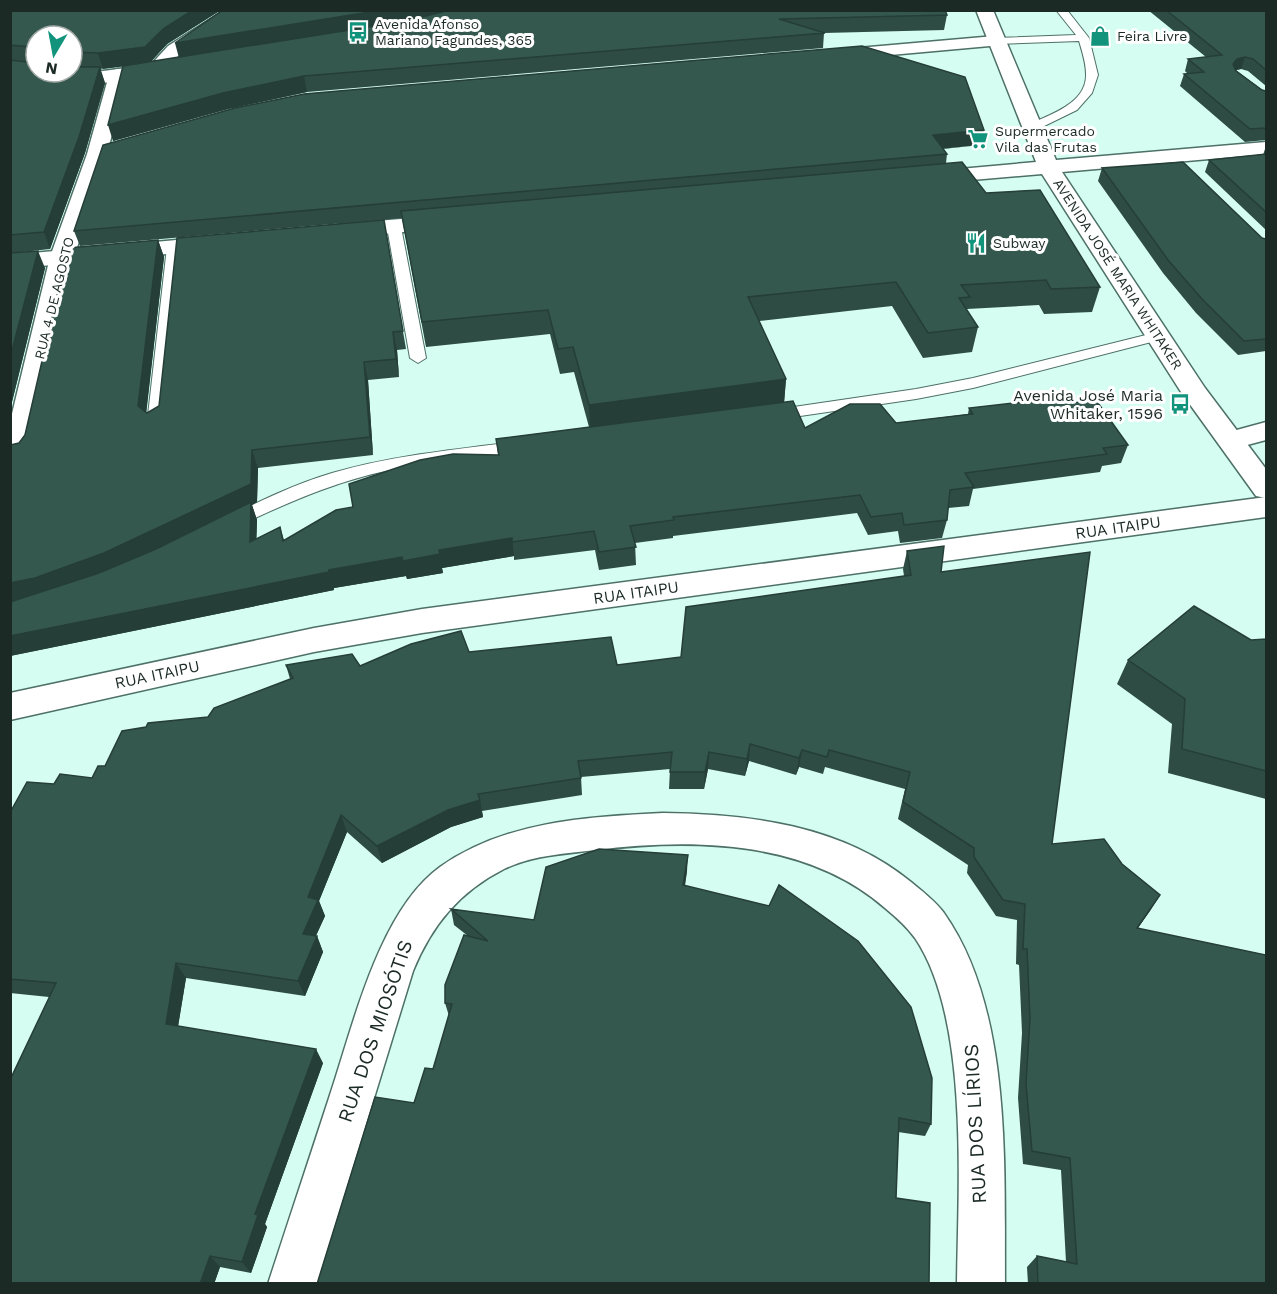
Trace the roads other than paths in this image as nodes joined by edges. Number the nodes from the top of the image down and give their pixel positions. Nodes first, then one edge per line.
1 (238, 10) edge
2 (984, 10) edge
3 (1061, 10) edge
4 (1084, 38) junction
5 (995, 41) junction
6 (816, 56) edge
7 (178, 67) edge
8 (155, 70) junction
9 (118, 75) junction
10 (84, 76) edge
11 (1034, 127) junction
12 (120, 147) edge
13 (1266, 148) edge
14 (97, 154) junction
15 (1175, 158) junction
16 (1049, 168) junction
17 (1192, 173) edge
18 (903, 180) edge
19 (465, 220) edge
20 (394, 226) junction
21 (316, 234) edge
22 (239, 241) edge
23 (174, 247) junction
24 (62, 257) junction
25 (10, 262) edge
26 (1158, 336) junction
27 (418, 358) dead end
28 (760, 417) edge
29 (155, 424) edge
30 (1266, 431) edge
31 (1232, 440) junction
32 (543, 444) edge
33 (17, 453) edge
34 (1266, 489) edge
35 (1266, 507) edge
36 (219, 528) edge
37 (10, 707) edge
38 (752, 833) joint
39 (292, 1284) edge
40 (981, 1284) edge

1 - 8 street
2 - 5 street, AVENIDA JOSÉ MARIA WHITAKER
3 - 4 lane
4 - 5 lane
4 - 11 lane
5 - 6 street
5 - 11 street, AVENIDA JOSÉ MARIA WHITAKER
7 - 8 street
8 - 9 street
9 - 10 street
9 - 14 street, RUA 4 DE AGOSTO
11 - 16 street, AVENIDA JOSÉ MARIA WHITAKER
12 - 14 street
13 - 15 street
14 - 24 street, RUA 4 DE AGOSTO
15 - 16 street
15 - 17 street
16 - 18 street
16 - 26 street, AVENIDA JOSÉ MARIA WHITAKER
19 - 20 street
20 - 21 street
20 - 27 lane
22 - 23 street
23 - 24 street
23 - 29 lane
24 - 25 street
24 - 33 street, RUA 4 DE AGOSTO
26 - 28 lane
26 - 31 street, AVENIDA JOSÉ MARIA WHITAKER
30 - 31 street
31 - 34 street, AVENIDA JOSÉ MARIA WHITAKER
32 - 36 lane
35 - 37 street, RUA ITAIPU
38 - 39 street, RUA DOS MIOSÓTIS
38 - 40 street, RUA DOS LÍRIOS

